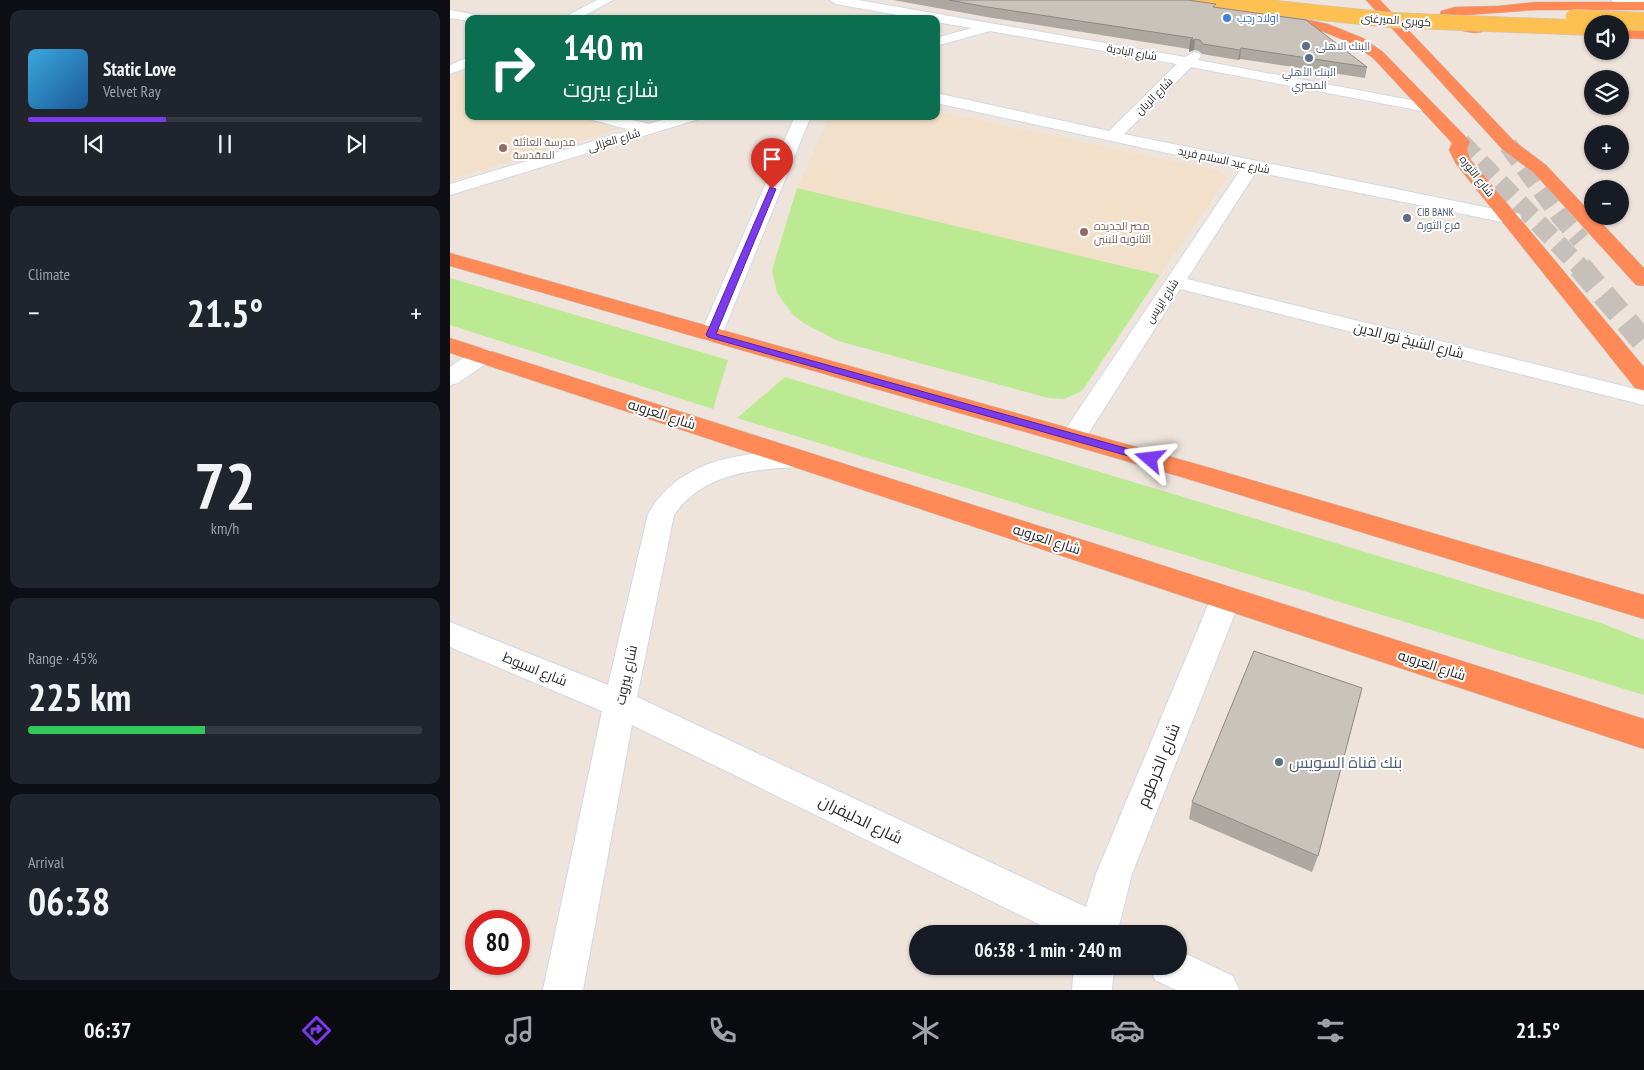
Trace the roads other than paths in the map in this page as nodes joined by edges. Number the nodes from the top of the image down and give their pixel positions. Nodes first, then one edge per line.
1 (607, 0) edge
2 (836, 0) edge
3 (884, 0) edge
4 (1284, 0) edge
5 (1373, 0) edge
6 (1617, 0) edge
7 (855, 1) edge
8 (1194, 1) edge
9 (1440, 1) edge
10 (1581, 3) edge
11 (1644, 5) edge
12 (1516, 8) junction
13 (1644, 13) edge
14 (450, 14) edge
15 (575, 15) edge
16 (849, 15) edge
17 (931, 15) edge
18 (465, 17) edge
19 (940, 17) edge
20 (1644, 20) edge
21 (1006, 22) junction
22 (1302, 22) junction
23 (991, 26) junction
24 (1399, 27) junction
25 (1584, 28) edge
26 (1629, 28) edge
27 (1644, 29) edge
28 (1486, 31) junction
29 (1584, 33) edge
30 (1629, 34) edge
31 (1644, 35) edge
32 (940, 41) edge
33 (1358, 41) junction
34 (1432, 44) junction
35 (1191, 59) junction
36 (465, 64) edge
37 (450, 70) edge
38 (1405, 84) junction
39 (940, 99) edge
40 (1427, 107) junction
41 (610, 120) edge
42 (680, 120) edge
43 (801, 120) edge
44 (649, 130) junction
45 (1114, 136) junction
46 (1251, 166) junction
47 (450, 190) edge
48 (1512, 218) junction
49 (450, 259) edge
50 (1644, 280) edge
51 (1175, 282) junction
52 (711, 335) junction
53 (450, 344) edge
54 (483, 355) junction
55 (450, 378) edge
56 (1644, 383) edge
57 (1644, 398) edge
58 (1074, 436) junction
59 (800, 459) junction
60 (1226, 598) junction
61 (1644, 607) edge
62 (450, 634) edge
63 (620, 704) junction
64 (1644, 734) edge
65 (1064, 925) edge
66 (1101, 925) edge
67 (1094, 975) edge
68 (1187, 975) edge
69 (563, 990) edge
70 (1092, 990) edge
71 (1219, 990) edge

1 - 15 street
2 - 7 street, شارع البادية
3 - 21 street, شارع البادية
4 - 20 main road, كوبري الميرغنى, bridge
5 - 22 highway
5 - 24 highway
6 - 11 street
7 - 16 street
7 - 17 street, شارع البادية
8 - 22 highway, شارع الثوره
8 - 25 main road, كوبري الميرغنى, bridge
9 - 12 highway
10 - 11 highway
10 - 12 highway
12 - 13 highway
12 - 28 highway
14 - 18 street
19 - 23 street, شارع البادية
21 - 23 street
21 - 35 street, شارع البادية
22 - 33 highway, شارع الثوره
23 - 32 street
23 - 35 street, شارع البادية
24 - 33 highway
24 - 34 highway
26 - 27 main road
28 - 29 highway
28 - 34 highway
30 - 31 highway
33 - 38 highway, شارع الثوره
34 - 50 highway
35 - 38 street, شارع البادية
35 - 40 street, شارع البادية
35 - 45 street, شارع الريان
36 - 37 street
38 - 40 highway, شارع الثوره
39 - 45 street, شارع عبد السلام فريد
40 - 48 highway, شارع الثوره
41 - 44 street
42 - 44 street, شارع الغزالى
43 - 52 street
44 - 47 street, شارع الغزالى
45 - 46 street, شارع عبد السلام فريد
46 - 48 street, شارع عبد السلام فريد
46 - 51 street, شارع ايزيس
48 - 56 highway, شارع الثوره
49 - 52 highway
51 - 57 street, شارع الشيخ نور الدين
51 - 58 street, شارع ايزيس
52 - 58 highway
53 - 54 highway, شارع العروبه
54 - 55 street
54 - 59 highway, شارع العروبه
58 - 61 highway
59 - 60 highway, شارع العروبه
59 - 63 street, شارع بيروت
60 - 64 highway, شارع العروبه
60 - 66 street, شارع الخرطوم
62 - 63 street, شارع اسيوط
63 - 65 street, شارع الدليفران
63 - 69 street, شارع بيروت
67 - 70 street, شارع الخرطوم
68 - 71 street

